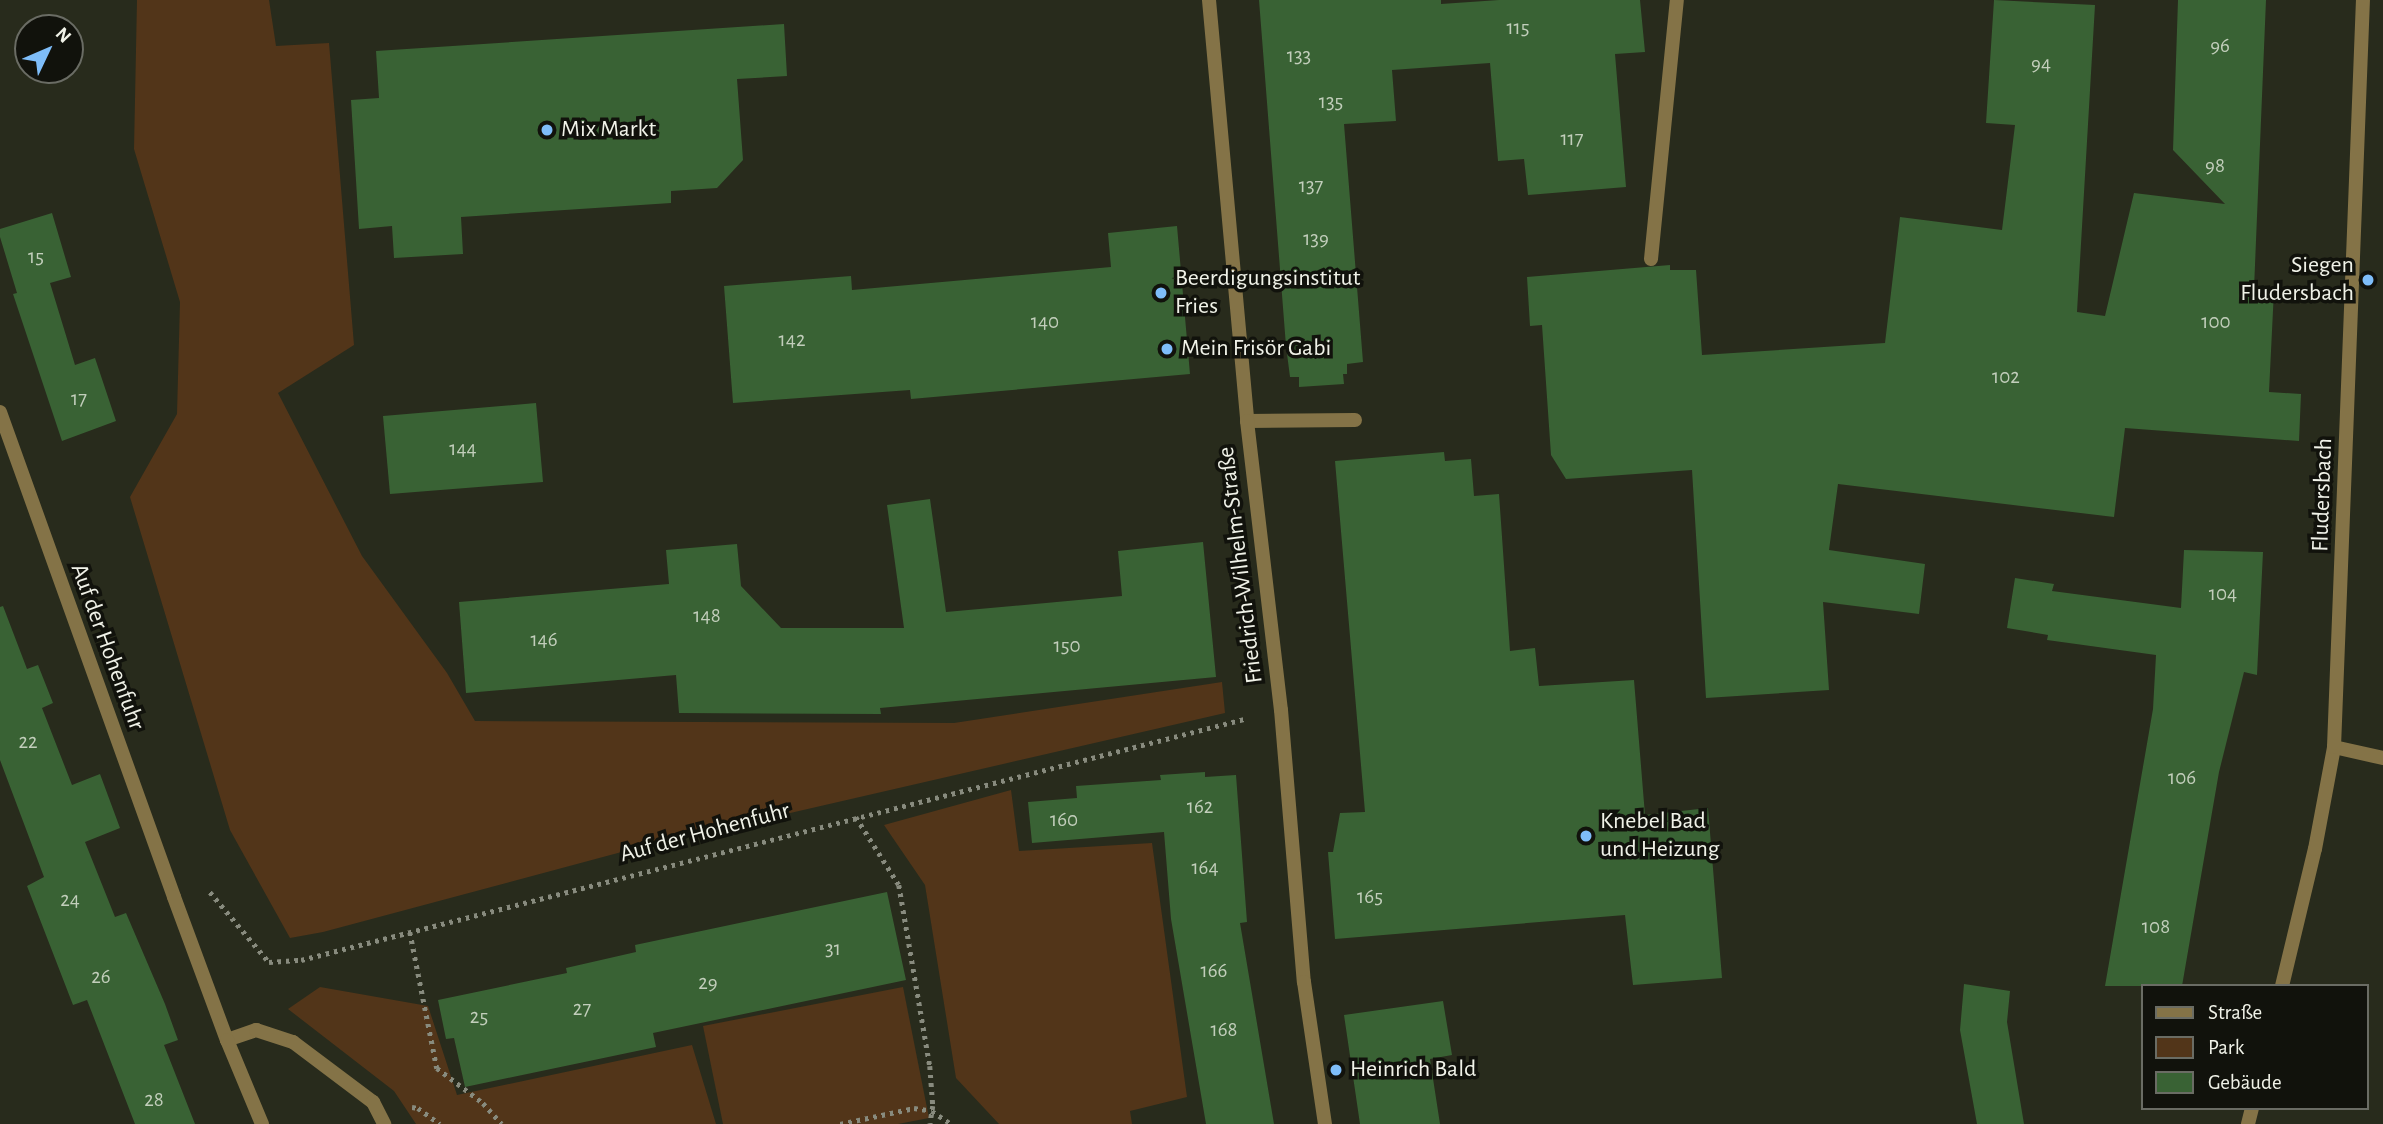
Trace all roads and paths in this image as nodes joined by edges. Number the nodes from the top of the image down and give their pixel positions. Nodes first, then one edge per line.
1 (1209, 0) edge
2 (1677, 0) edge
3 (2363, 0) edge
4 (1651, 259) dead end
5 (0, 412) edge
6 (1355, 420) dead end
7 (1247, 421) junction
8 (1281, 710) junction
9 (2334, 747) junction
10 (2383, 758) edge
11 (856, 817) junction
12 (174, 897) junction
13 (410, 932) junction
14 (2282, 984) edge
15 (226, 1040) junction
16 (932, 1111) junction
17 (262, 1124) edge
18 (384, 1124) edge
19 (502, 1124) edge
20 (840, 1124) edge
21 (930, 1124) edge
22 (951, 1124) edge
23 (1325, 1124) edge

1 - 7 street, Friedrich-Wilhelm-Straße
2 - 4 street
3 - 9 street, Fludersbach
5 - 12 street, Auf der Hohenfuhr
6 - 7 street
7 - 8 street, Friedrich-Wilhelm-Straße
8 - 11 path, Auf der Hohenfuhr
8 - 23 street, Friedrich-Wilhelm-Straße
9 - 10 street
9 - 14 street, Fludersbach
11 - 13 path, Auf der Hohenfuhr
11 - 16 path
12 - 13 path, Auf der Hohenfuhr
12 - 15 street, Auf der Hohenfuhr
13 - 19 path
15 - 17 street, Auf der Hohenfuhr
15 - 18 street
16 - 20 path
16 - 21 path
16 - 22 path

